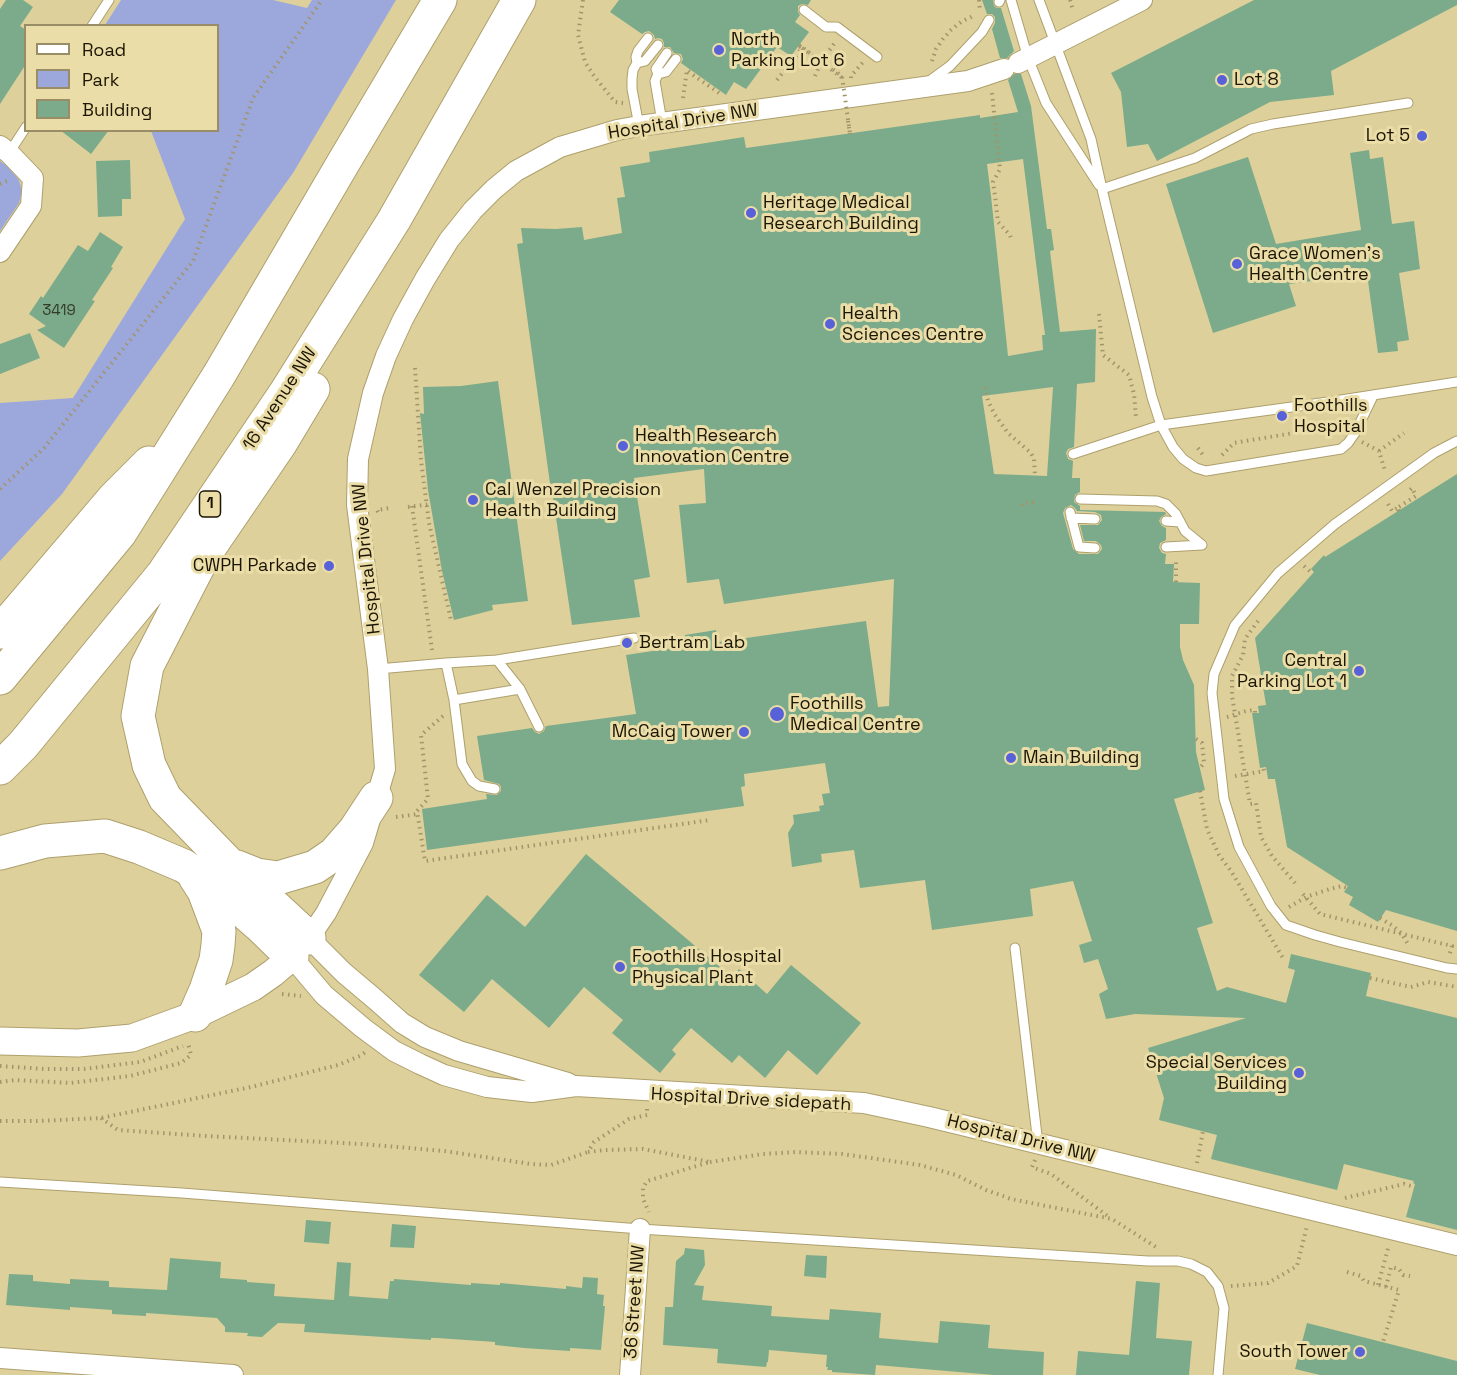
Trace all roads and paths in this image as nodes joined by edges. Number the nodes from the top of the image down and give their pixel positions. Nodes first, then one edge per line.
1 (109, 0) edge
2 (322, 0) edge
3 (441, 0) edge
4 (519, 0) edge
5 (583, 0) edge
6 (1011, 0) edge
7 (1039, 0) edge
8 (1070, 0) edge
9 (1142, 0) edge
10 (804, 10) dead end
11 (1072, 10) dead end
12 (979, 13) dead end
13 (989, 20) dead end
14 (93, 24) edge
15 (648, 39) dead end
16 (836, 40) dead end
17 (658, 45) dead end
18 (1055, 45) junction
19 (800, 46) junction
20 (667, 53) dead end
21 (877, 57) dead end
22 (676, 59) dead end
23 (864, 61) dead end
24 (932, 61) dead end
25 (820, 62) junction
26 (637, 63) junction
27 (1017, 63) junction
28 (658, 74) junction
29 (815, 76) dead end
30 (777, 80) dead end
31 (852, 82) dead end
32 (842, 87) dead end
33 (920, 87) junction
34 (992, 93) dead end
35 (683, 98) dead end
36 (728, 100) dead end
37 (615, 102) junction
38 (623, 103) dead end
39 (1408, 103) dead end
40 (615, 109) dead end
41 (662, 122) junction
42 (848, 122) dead end
43 (639, 126) junction
44 (24, 129) edge
45 (4, 150) edge
46 (996, 175) junction
47 (988, 176) dead end
48 (1102, 189) junction
49 (394, 220) junction
50 (1011, 238) dead end
51 (0, 252) edge
52 (1099, 314) dead end
53 (415, 368) dead end
54 (1457, 382) edge
55 (986, 387) dead end
56 (1373, 396) junction
57 (1137, 414) dead end
58 (189, 423) junction
59 (1161, 425) junction
60 (1341, 425) dead end
61 (1404, 434) dead end
62 (1457, 441) edge
63 (1361, 442) dead end
64 (1198, 448) dead end
65 (1379, 452) junction
66 (1073, 454) dead end
67 (1205, 457) dead end
68 (1219, 458) dead end
69 (1385, 472) dead end
70 (1035, 475) dead end
71 (0, 489) edge
72 (1403, 494) dead end
73 (1033, 499) dead end
74 (1080, 499) dead end
75 (1393, 501) dead end
76 (429, 504) junction
77 (1022, 506) dead end
78 (390, 508) dead end
79 (378, 518) dead end
80 (1095, 519) dead end
81 (1166, 521) dead end
82 (1180, 522) junction
83 (1166, 547) dead end
84 (1095, 548) dead end
85 (1179, 561) dead end
86 (1308, 568) dead end
87 (1298, 571) dead end
88 (1176, 582) dead end
89 (451, 620) dead end
90 (1259, 621) dead end
91 (0, 632) edge
92 (634, 639) dead end
93 (432, 650) dead end
94 (497, 660) junction
95 (446, 663) junction
96 (378, 669) junction
97 (0, 678) edge
98 (520, 689) junction
99 (454, 700) junction
100 (442, 706) dead end
101 (1255, 713) dead end
102 (1235, 715) junction
103 (1226, 717) dead end
104 (539, 727) dead end
105 (1198, 738) dead end
106 (1263, 767) dead end
107 (0, 768) edge
108 (1202, 768) dead end
109 (1245, 774) junction
110 (1235, 776) dead end
111 (495, 789) dead end
112 (1200, 791) dead end
113 (386, 808) junction
114 (418, 814) junction
115 (710, 820) dead end
116 (0, 853) edge
117 (230, 865) junction
118 (191, 871) junction
119 (1295, 883) dead end
120 (1347, 888) dead end
121 (1305, 895) junction
122 (1289, 907) dead end
123 (1320, 914) junction
124 (1380, 918) dead end
125 (1318, 924) dead end
126 (1402, 934) junction
127 (1409, 945) dead end
128 (300, 947) junction
129 (1015, 948) dead end
130 (1449, 956) dead end
131 (1283, 958) dead end
132 (1457, 969) edge
133 (1370, 978) dead end
134 (1457, 987) edge
135 (191, 1029) junction
136 (0, 1041) edge
137 (370, 1048) dead end
138 (0, 1082) edge
139 (576, 1086) junction
140 (647, 1109) dead end
141 (102, 1118) junction
142 (0, 1121) edge
143 (1203, 1131) dead end
144 (588, 1152) junction
145 (1036, 1152) junction
146 (710, 1162) junction
147 (1046, 1162) dead end
148 (1196, 1166) dead end
149 (0, 1182) edge
150 (1415, 1187) dead end
151 (1335, 1200) dead end
152 (1112, 1219) junction
153 (1307, 1225) dead end
154 (640, 1229) junction
155 (1389, 1245) dead end
156 (1457, 1245) edge
157 (1178, 1261) junction
158 (1347, 1272) dead end
159 (1410, 1276) dead end
160 (1237, 1285) dead end
161 (1378, 1285) junction
162 (1386, 1287) junction
163 (1383, 1342) dead end
164 (0, 1358) edge
165 (67, 1369) edge
166 (209, 1374) edge
167 (233, 1375) edge
168 (630, 1375) edge
169 (1218, 1375) edge

1 - 14 lane
2 - 71 path
3 - 58 highway
4 - 49 highway, 16 Avenue NW / 1
5 - 37 path
6 - 27 lane
7 - 18 lane
8 - 11 path
9 - 18 street, Hospital Drive NW
10 - 21 lane
12 - 24 path
13 - 33 lane
15 - 26 lane
16 - 25 path
17 - 26 lane
18 - 27 street, Hospital Drive NW
18 - 48 lane
19 - 25 path
19 - 30 path
19 - 42 path, bridge
20 - 28 lane
22 - 28 lane
23 - 31 path
25 - 29 path
25 - 32 path
26 - 43 lane
27 - 33 street, Hospital Drive NW
27 - 48 lane
28 - 41 lane
33 - 41 street, Hospital Drive NW
34 - 46 path
35 - 36 path
37 - 38 path
37 - 40 path
39 - 48 lane
41 - 43 street, Hospital Drive NW
43 - 96 street, Hospital Drive NW
44 - 45 lane
45 - 51 street
46 - 47 path
46 - 50 path
48 - 59 lane
49 - 107 highway, 16 Avenue NW / 1
49 - 117 highway
52 - 57 path
53 - 76 path
54 - 56 lane
55 - 70 path
56 - 59 lane
56 - 59 lane
58 - 91 highway
58 - 97 highway
59 - 66 lane
60 - 68 path
61 - 65 path
62 - 132 lane
63 - 65 path
64 - 67 path
65 - 69 path
72 - 75 path
73 - 77 path
74 - 82 lane
76 - 89 path
76 - 93 path
78 - 79 path
80 - 84 lane
81 - 82 lane
82 - 83 lane
85 - 88 path
86 - 87 path
90 - 102 path
92 - 94 lane
94 - 95 lane
94 - 98 lane
95 - 96 lane
95 - 99 lane
96 - 113 street, Hospital Drive NW
98 - 99 lane
98 - 104 lane
99 - 111 lane
100 - 114 path
101 - 102 path
102 - 103 path
102 - 109 path
105 - 108 path
106 - 109 path
109 - 110 path
109 - 119 path
112 - 131 path
113 - 114 path
113 - 117 highway
113 - 128 street, Hospital Drive NW
114 - 115 path
116 - 118 highway
117 - 128 highway
118 - 128 highway
118 - 135 highway
120 - 121 path
121 - 122 path
121 - 123 path
123 - 125 path
123 - 126 path
124 - 126 path
126 - 127 path
126 - 130 path
128 - 135 street
128 - 139 street, Hospital Drive NW
128 - 139 street, Hospital Drive NW
129 - 145 lane
133 - 134 path
135 - 136 street
135 - 138 path
137 - 141 path
139 - 145 street, Hospital Drive NW
140 - 144 path
141 - 142 path
141 - 144 path
143 - 148 path
144 - 146 path
145 - 147 path
145 - 152 path
145 - 156 street, Hospital Drive NW
146 - 152 path
146 - 154 path
149 - 154 lane
150 - 151 path
152 - 157 path
153 - 160 path
154 - 157 lane
154 - 168 street, 36 Street NW
155 - 161 path
157 - 169 lane
158 - 161 path
159 - 162 path
161 - 162 path
162 - 163 path
164 - 165 street
165 - 166 street
166 - 167 street

